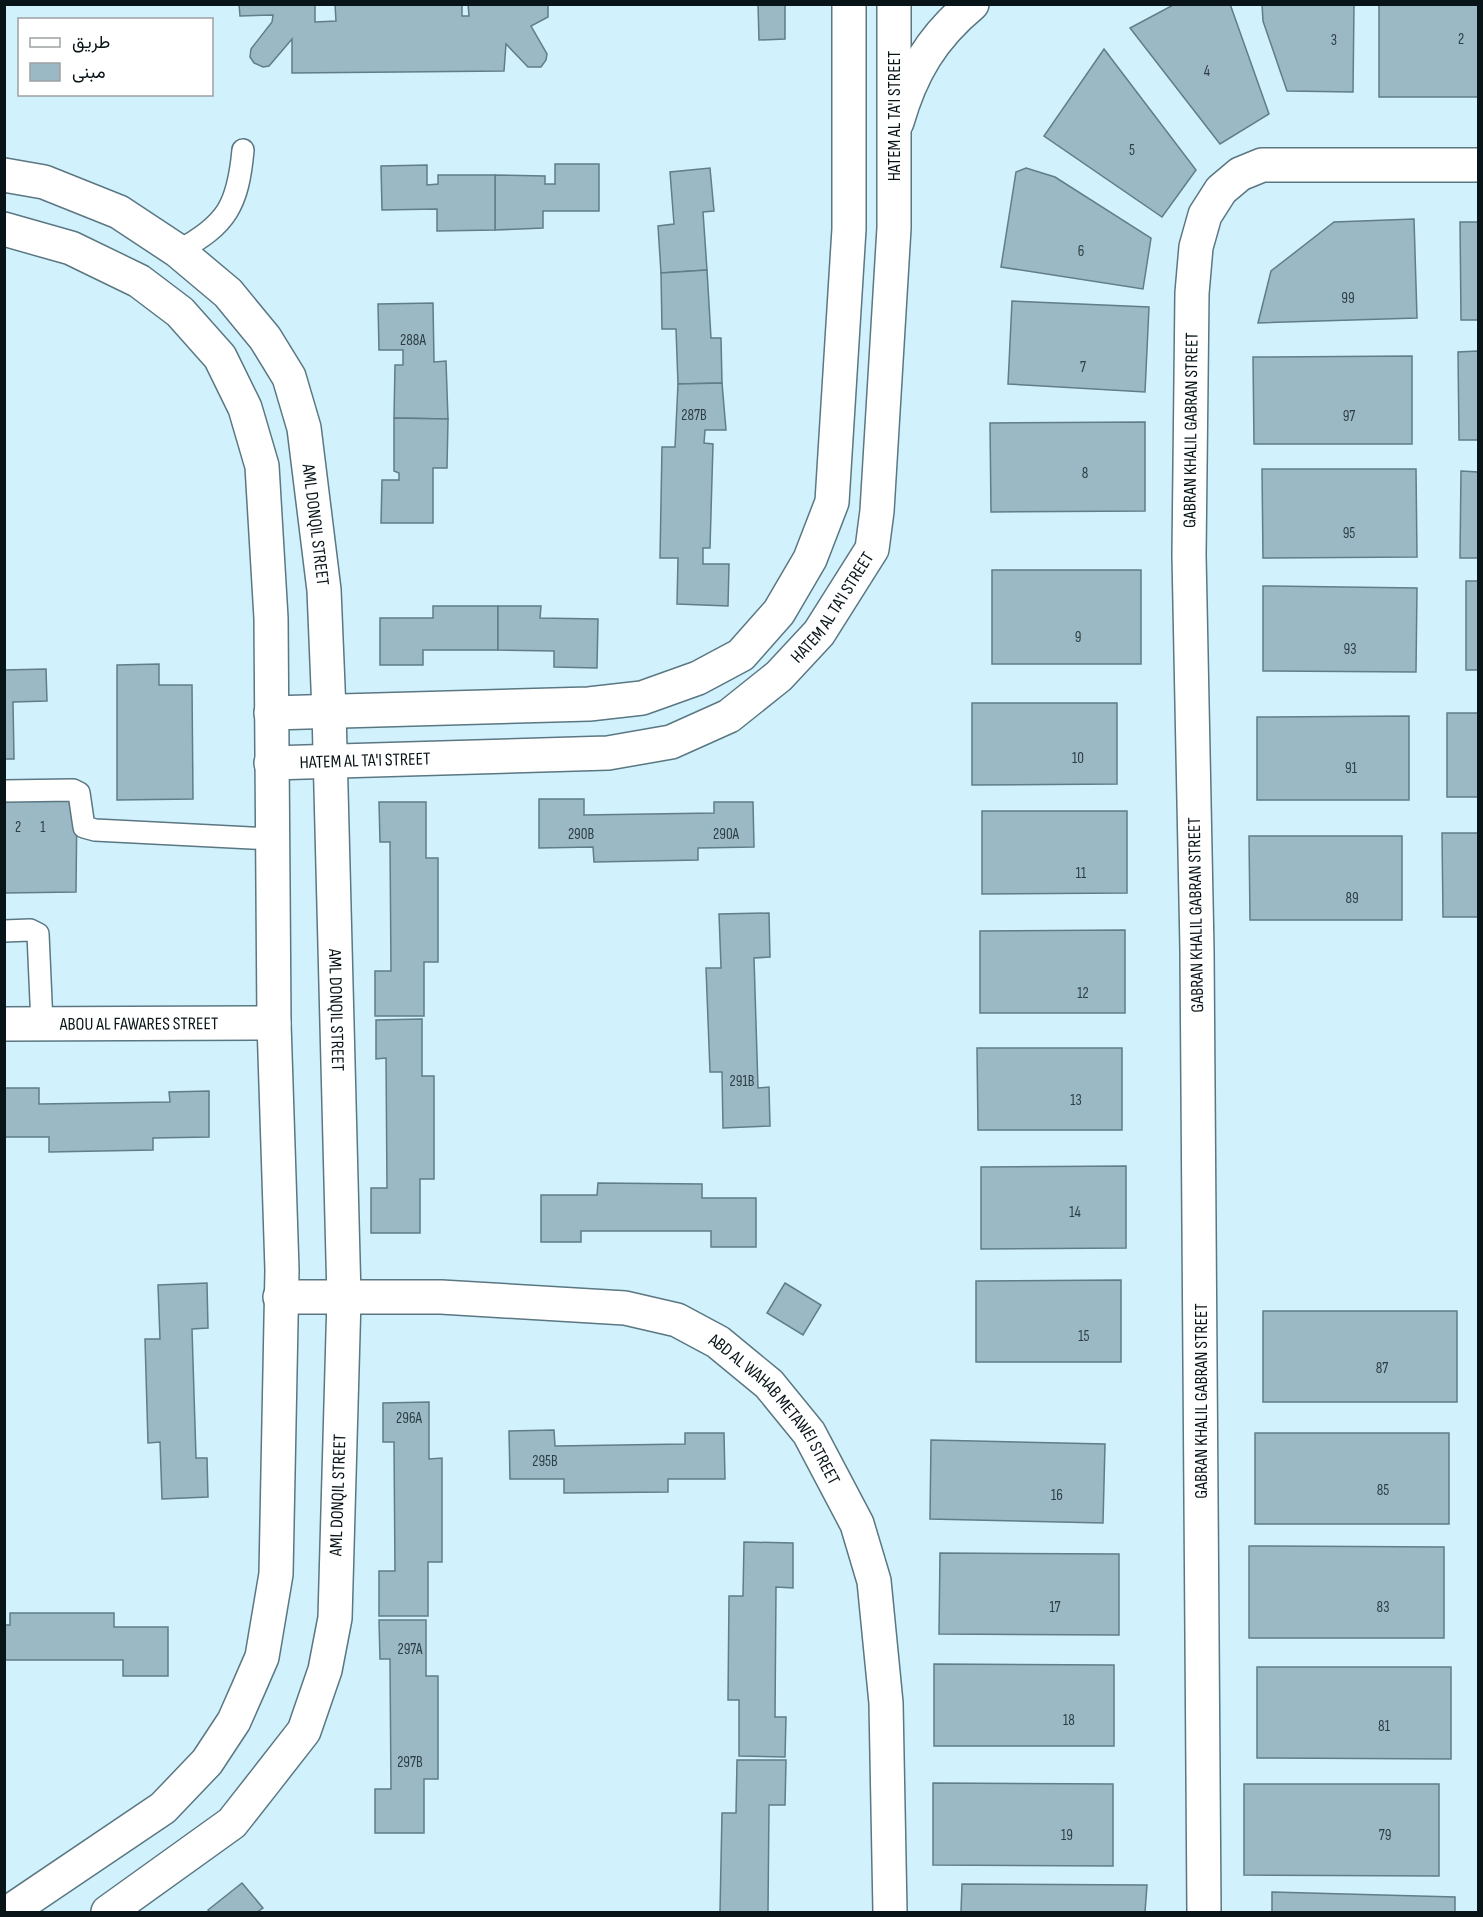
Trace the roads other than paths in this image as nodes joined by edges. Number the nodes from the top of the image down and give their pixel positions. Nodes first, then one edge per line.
1 (849, 4) edge
2 (894, 4) edge
3 (972, 4) edge
4 (894, 135) junction
5 (243, 150) dead end
6 (1479, 165) edge
7 (4, 176) edge
8 (894, 228) junction
9 (4, 229) edge
10 (849, 230) junction
11 (178, 251) junction
12 (329, 711) junction
13 (271, 713) junction
14 (329, 761) junction
15 (271, 762) junction
16 (4, 791) edge
17 (272, 839) junction
18 (4, 931) edge
19 (274, 1023) junction
20 (4, 1024) edge
21 (42, 1024) junction
22 (280, 1298) junction
23 (344, 1298) junction
24 (9, 1912) edge
25 (108, 1912) edge
26 (890, 1912) edge
27 (1204, 1912) edge

1 - 10 street
2 - 4 street, HATEM AL TA'I STREET
3 - 4 street
4 - 8 street, HATEM AL TA'I STREET
5 - 11 lane
6 - 27 street, GABRAN KHALIL GABRAN STREET
7 - 11 street, AML DONQIL STREET
8 - 10 street
8 - 14 street, HATEM AL TA'I STREET
9 - 13 street
10 - 12 street
11 - 12 street, AML DONQIL STREET
12 - 13 street
12 - 14 street, AML DONQIL STREET
13 - 15 street
14 - 15 street, HATEM AL TA'I STREET
14 - 23 street, AML DONQIL STREET
15 - 17 street
16 - 17 lane
17 - 19 street
18 - 21 lane
19 - 21 street, ABOU AL FAWARES STREET
19 - 22 street
20 - 21 street, ABOU AL FAWARES STREET
22 - 23 street, ABD AL WAHAB METAWEI STREET
22 - 24 street
23 - 25 street, AML DONQIL STREET
23 - 26 street, ABD AL WAHAB METAWEI STREET

